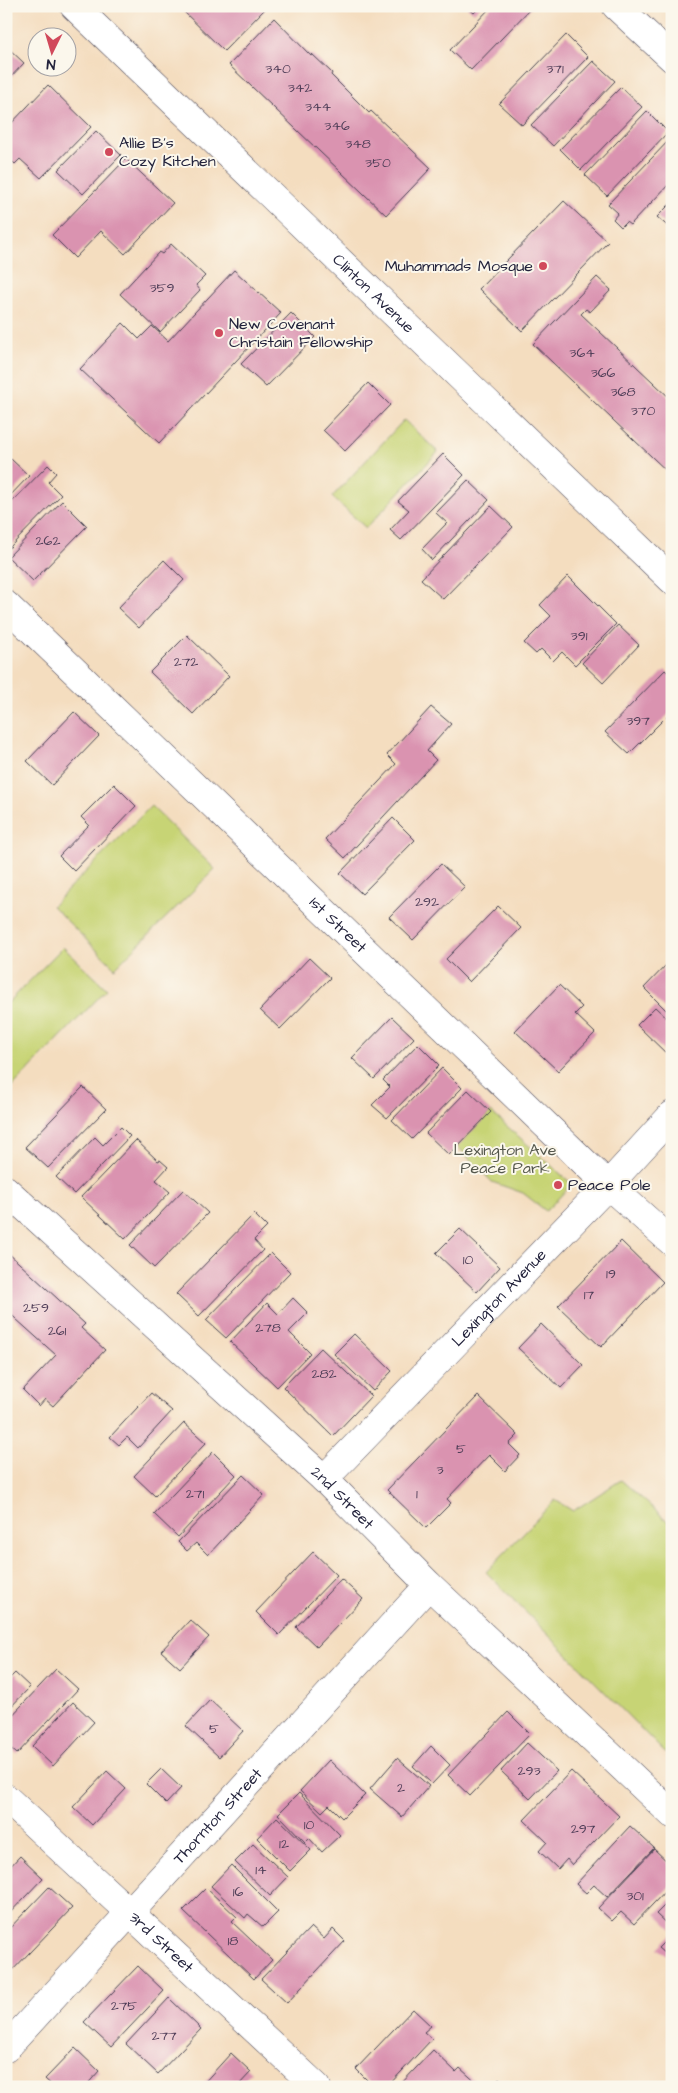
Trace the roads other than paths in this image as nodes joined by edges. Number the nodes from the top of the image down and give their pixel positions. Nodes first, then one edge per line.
1 (74, 6) edge
2 (616, 6) edge
3 (672, 58) edge
4 (672, 580) edge
5 (6, 605) edge
6 (672, 1114) edge
7 (608, 1185) junction
8 (6, 1190) edge
9 (672, 1242) edge
10 (324, 1479) junction
11 (430, 1585) junction
12 (6, 1798) edge
13 (672, 1814) edge
14 (130, 1912) junction
15 (6, 2048) edge
16 (316, 2087) edge

1 - 4 street, Clinton Avenue
2 - 3 street
5 - 7 street, 1st Street
6 - 7 street, Lexington Avenue
7 - 9 street, 1st Street
7 - 10 street, Lexington Avenue
8 - 10 street, 2nd Street
10 - 11 street, 2nd Street
11 - 13 street, 2nd Street
11 - 14 street, Thornton Street
12 - 14 street, 3rd Street
14 - 15 street, Thornton Street
14 - 16 street, 3rd Street

